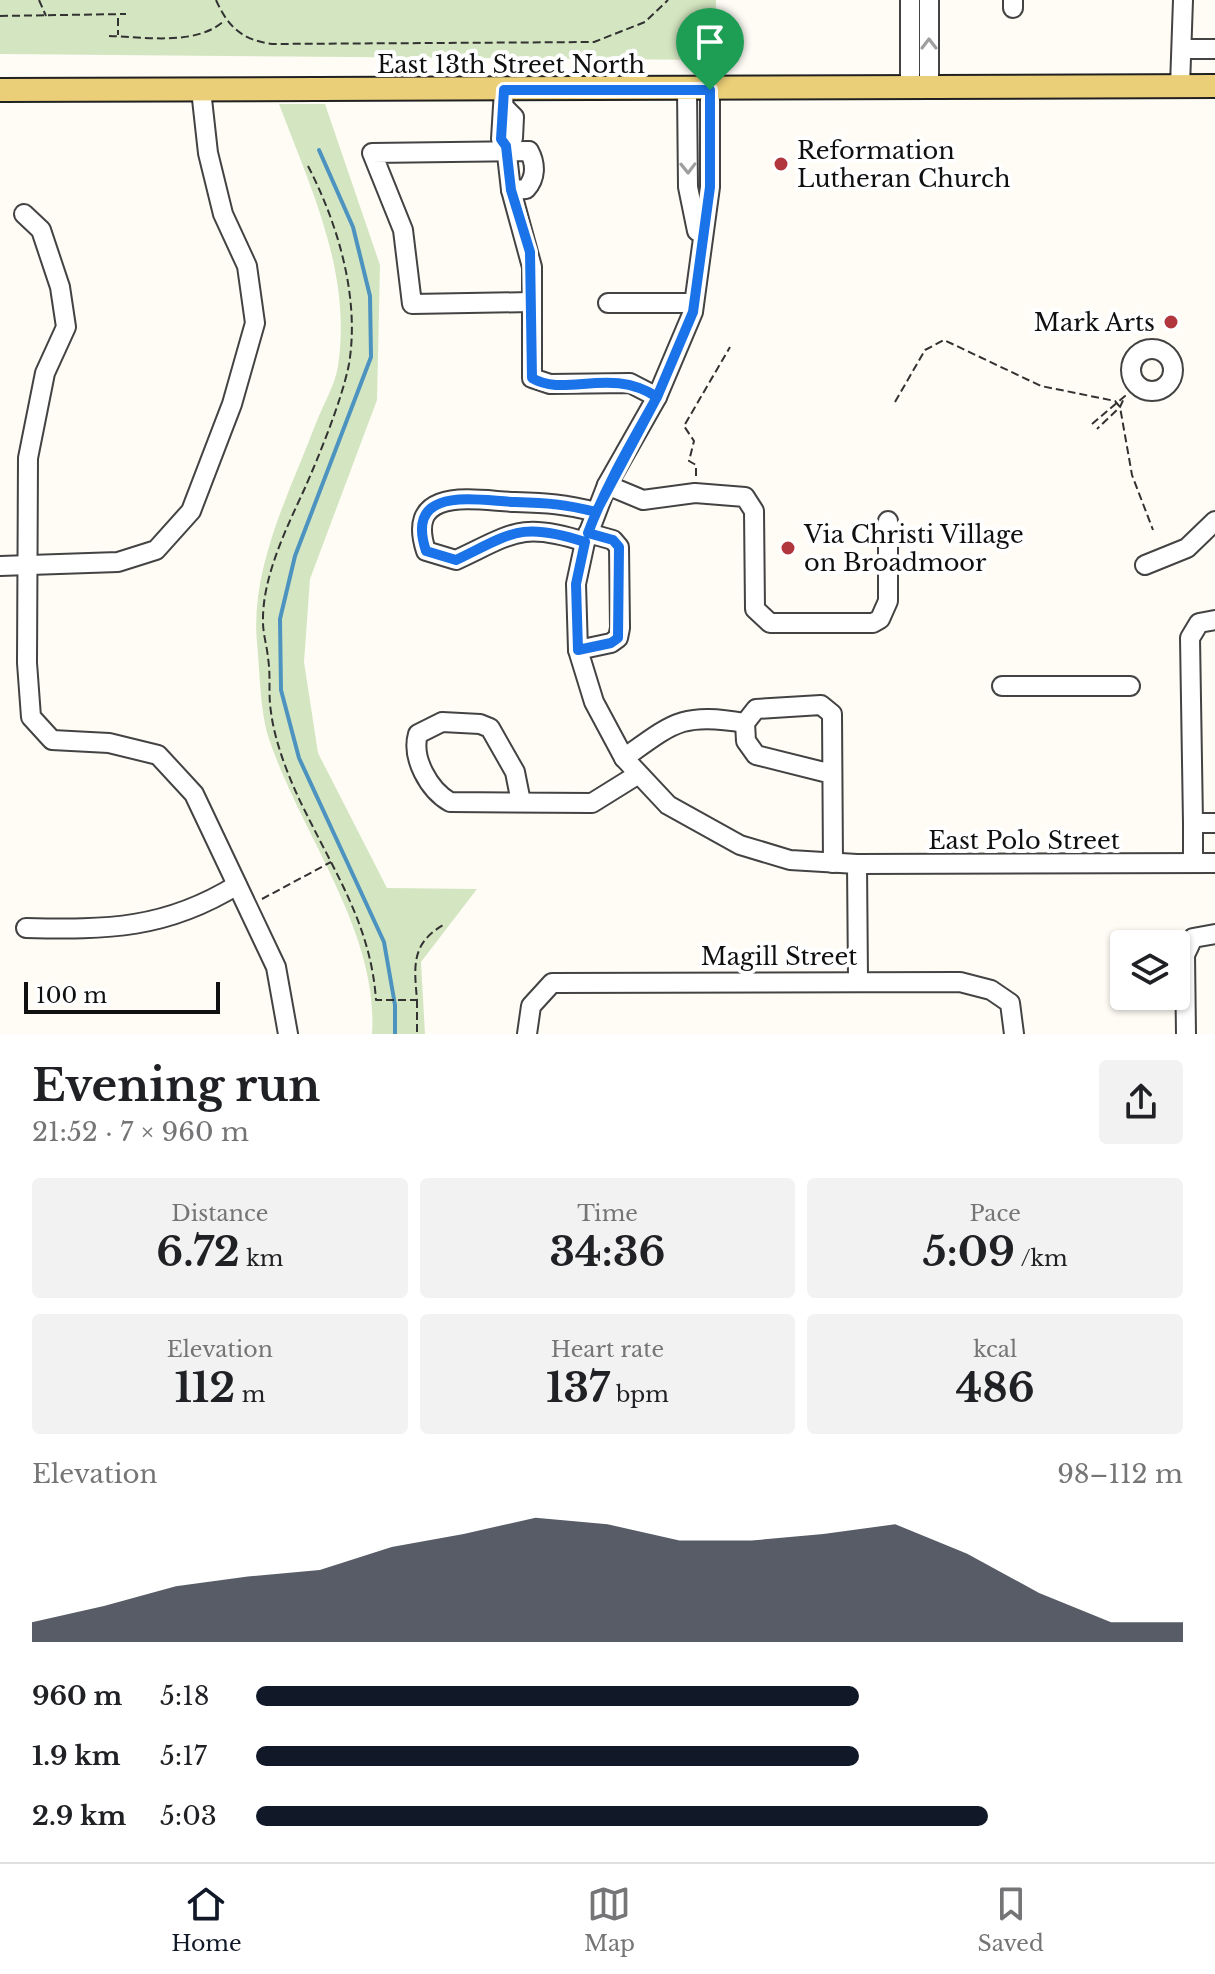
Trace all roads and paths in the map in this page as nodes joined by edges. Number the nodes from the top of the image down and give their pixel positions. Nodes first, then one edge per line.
1 (39, 0) edge
2 (216, 0) edge
3 (668, 0) edge
4 (910, 0) edge
5 (929, 0) edge
6 (1183, 0) edge
7 (39, 7) junction
8 (126, 14) dead end
9 (0, 16) edge
10 (30, 16) junction
11 (46, 16) junction
12 (118, 16) junction
13 (225, 20) junction
14 (109, 36) dead end
15 (118, 37) junction
16 (1183, 49) junction
17 (1215, 49) edge
18 (1180, 86) junction
19 (1215, 86) edge
20 (920, 88) junction
21 (0, 90) edge
22 (201, 90) junction
23 (687, 90) junction
24 (710, 90) junction
25 (505, 99) junction
26 (506, 149) junction
27 (308, 166) dead end
28 (511, 190) junction
29 (24, 214) dead end
30 (700, 246) junction
31 (531, 302) junction
32 (608, 303) dead end
33 (694, 303) junction
34 (730, 347) dead end
35 (657, 397) junction
36 (1115, 401) junction
37 (895, 402) dead end
38 (1120, 407) junction
39 (1092, 424) dead end
40 (1097, 429) dead end
41 (607, 485) junction
42 (695, 493) junction
43 (596, 512) junction
44 (888, 521) dead end
45 (1215, 521) edge
46 (1153, 530) dead end
47 (586, 538) junction
48 (1145, 565) dead end
49 (0, 566) edge
50 (27, 566) junction
51 (1215, 620) edge
52 (578, 650) junction
53 (1002, 686) dead end
54 (1130, 686) dead end
55 (745, 723) junction
56 (624, 758) junction
57 (832, 774) junction
58 (637, 775) junction
59 (521, 802) junction
60 (1193, 823) junction
61 (1215, 823) edge
62 (331, 862) junction
63 (833, 863) junction
64 (1193, 863) junction
65 (1215, 863) edge
66 (857, 864) junction
67 (237, 885) junction
68 (247, 906) junction
69 (445, 924) dead end
70 (26, 928) dead end
71 (1215, 934) edge
72 (858, 979) junction
73 (417, 1000) junction
74 (288, 1034) edge
75 (417, 1034) edge
76 (527, 1034) edge
77 (1014, 1034) edge
78 (1186, 1034) edge

1 - 7 path
2 - 13 path
3 - 13 path
4 - 20 street
20 -> 5 street
6 - 16 street
7 - 10 path
7 - 11 path
8 - 12 path
9 - 10 path
10 - 11 path
11 - 12 path
12 - 15 path
13 - 15 path
14 - 15 path
16 - 17 street
16 - 18 street
18 - 19 main road, East 13th Street North
18 - 20 main road, East 13th Street North
20 - 24 main road, East 13th Street North
21 - 22 main road, East 13th Street North
22 - 25 main road, East 13th Street North
22 - 50 street
23 - 24 main road, East 13th Street North
23 - 25 main road, East 13th Street North
23 -> 30 street
24 - 30 street
25 - 26 street
26 - 28 street
26 - 28 street
26 - 31 street
27 - 62 path
28 - 31 street
29 - 50 street
30 - 33 street, East Polo Street
31 - 35 street
32 - 33 street
33 - 35 street, East Polo Street
34 - 42 path
35 - 41 street, East Polo Street
36 - 37 path
36 - 38 path
36 - 38 path
36 - 39 path
38 - 40 path
38 - 46 path
41 - 42 street
41 - 43 street, East Polo Street
42 - 44 street
43 - 47 street, East Polo Street
43 - 47 street
45 - 48 street
47 - 52 street, East Polo Street
47 - 52 street
49 - 50 street
50 - 67 street
51 - 60 street
52 - 56 street, East Polo Street
53 - 54 street
55 - 56 street
55 - 57 street
55 - 57 street
56 - 58 street, East Polo Street
57 - 63 street
58 - 59 street
58 - 63 street, East Polo Street
59 - 59 street
60 - 61 street
60 - 64 street
62 - 68 path
62 - 73 path
63 - 66 street, East Polo Street
64 - 65 street, East Polo Street
64 - 66 street, East Polo Street
66 - 72 street
67 - 68 street
67 - 70 street
68 - 74 street
69 - 73 path
71 - 78 street
72 - 76 street, Magill Street
72 - 77 street, Magill Street
73 - 75 path

